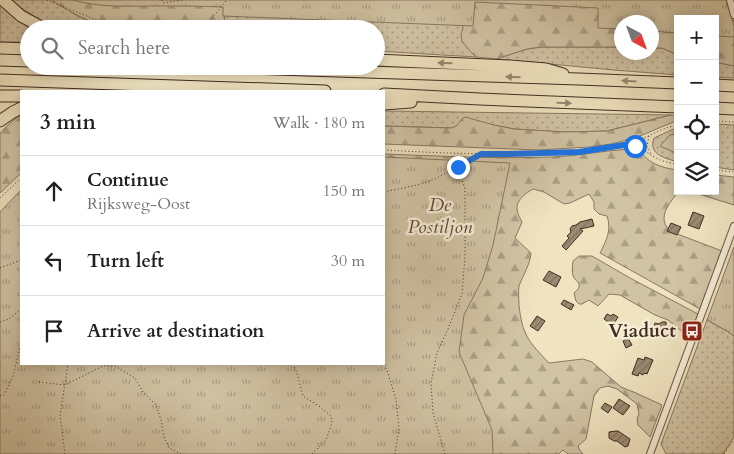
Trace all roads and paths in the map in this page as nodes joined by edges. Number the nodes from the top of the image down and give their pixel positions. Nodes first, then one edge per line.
1 (3, 0) edge
2 (48, 0) edge
3 (162, 0) edge
4 (182, 0) edge
5 (226, 0) edge
6 (730, 0) edge
7 (734, 15) edge
8 (28, 20) edge
9 (97, 20) edge
10 (210, 20) edge
11 (0, 48) edge
12 (20, 49) edge
13 (0, 60) edge
14 (385, 60) edge
15 (20, 61) edge
16 (385, 73) edge
17 (579, 79) junction
18 (0, 80) edge
19 (674, 83) edge
20 (719, 85) edge
21 (734, 86) edge
22 (295, 90) edge
23 (385, 94) edge
24 (0, 96) edge
25 (20, 96) edge
26 (480, 99) junction
27 (385, 104) edge
28 (674, 107) edge
29 (20, 108) edge
30 (719, 108) edge
31 (734, 109) edge
32 (0, 120) edge
33 (719, 121) edge
34 (734, 122) edge
35 (674, 125) edge
36 (649, 136) junction
37 (624, 145) junction
38 (385, 150) edge
39 (481, 154) junction
40 (651, 154) junction
41 (674, 163) edge
42 (458, 167) junction
43 (719, 170) edge
44 (734, 172) edge
45 (20, 179) edge
46 (385, 192) edge
47 (0, 198) edge
48 (734, 226) edge
49 (20, 260) edge
50 (0, 268) edge
51 (20, 310) edge
52 (0, 322) edge
53 (20, 347) edge
54 (385, 364) edge
55 (68, 365) edge
56 (294, 365) edge
57 (39, 382) dead end
58 (65, 385) junction
59 (0, 396) edge
60 (734, 440) edge
61 (65, 454) edge
62 (181, 454) edge
63 (312, 454) edge
64 (395, 454) edge
65 (445, 454) edge
66 (650, 454) edge
67 (724, 454) edge

1 - 8 highway
2 - 9 path
3 - 4 path
5 - 10 path
6 - 7 street
11 - 12 highway
13 - 15 highway
17 -> 14 highway
17 -> 16 highway
19 -> 17 highway
18 - 22 highway
20 - 21 highway
23 - 26 highway
24 - 25 highway
26 - 27 highway
26 -> 28 highway
29 - 32 highway
30 - 31 highway
33 - 34 path
35 - 36 path
36 - 37 path
36 - 40 path
37 - 39 path
37 - 40 path
38 - 39 path
39 - 42 path
40 - 41 path
42 - 46 path
42 - 65 path
43 - 44 path
45 - 47 path
48 - 66 street
49 - 50 path
51 - 52 path
53 - 59 path
54 - 64 path
55 - 58 path
56 - 63 path
57 - 58 path
58 - 61 path
58 - 62 path
60 - 67 path

